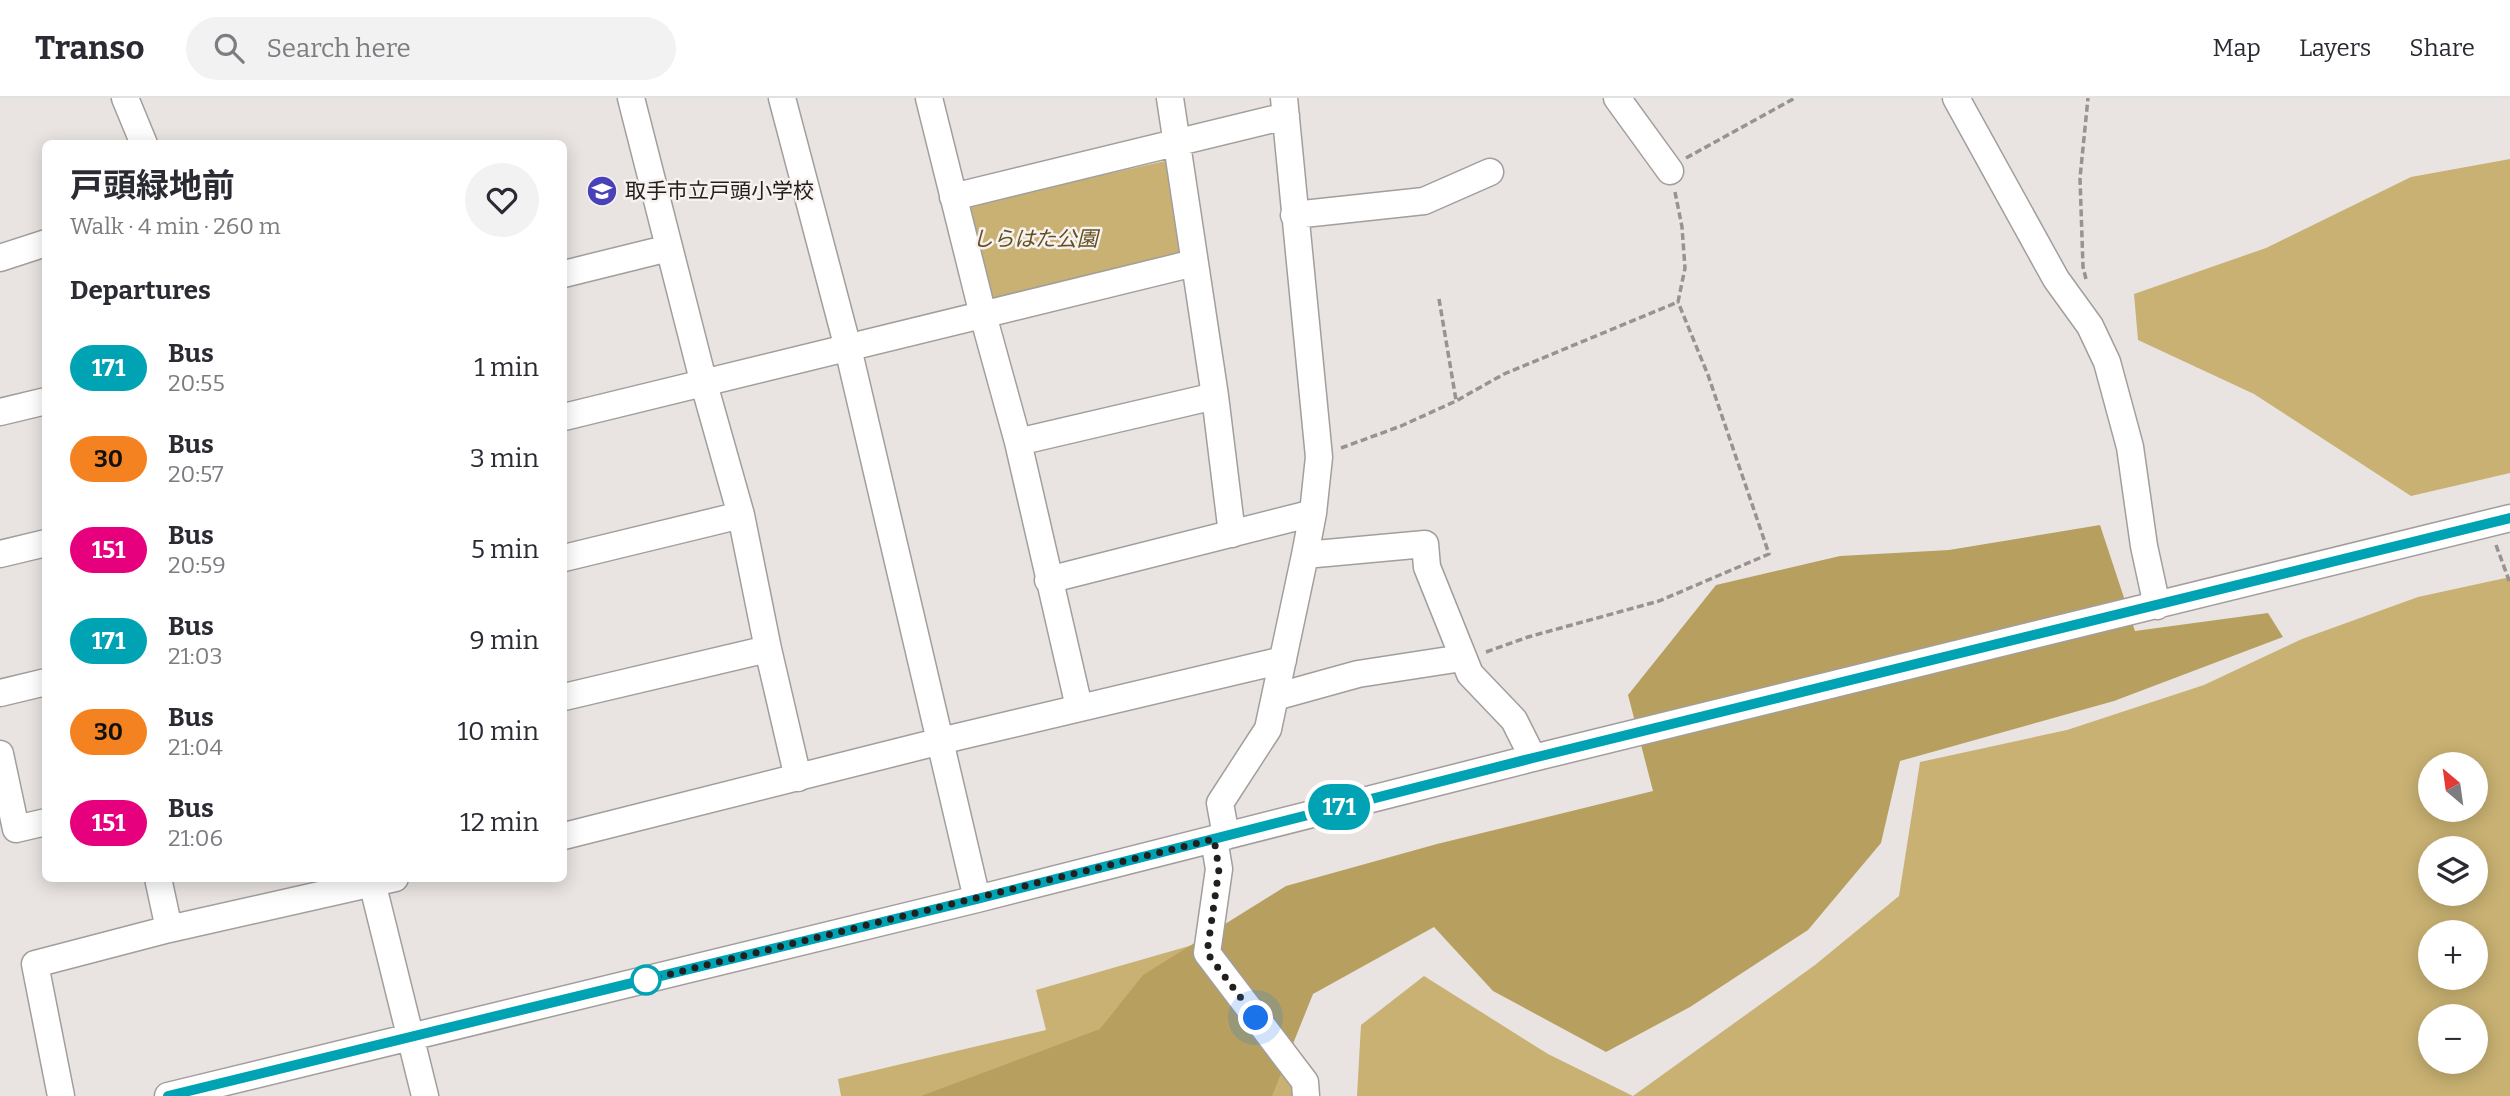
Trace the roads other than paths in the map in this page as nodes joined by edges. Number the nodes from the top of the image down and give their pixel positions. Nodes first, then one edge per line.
1 (125, 98) edge
2 (631, 98) edge
3 (782, 98) edge
4 (929, 98) edge
5 (1170, 98) edge
6 (1617, 98) edge
7 (1956, 98) edge
8 (1285, 107) edge
9 (143, 140) edge
10 (1176, 142) junction
11 (1670, 171) road end
12 (1490, 172) dead end
13 (953, 197) junction
14 (1294, 215) junction
15 (42, 244) edge
16 (669, 248) junction
17 (0, 258) edge
18 (1194, 263) junction
19 (567, 273) edge
20 (983, 315) junction
21 (848, 348) junction
22 (704, 384) junction
23 (1215, 396) junction
24 (42, 402) edge
25 (0, 412) edge
26 (567, 416) edge
27 (1018, 442) junction
28 (1313, 513) junction
29 (741, 515) junction
30 (2499, 521) edge
31 (1232, 534) junction
32 (42, 544) edge
33 (0, 554) edge
34 (1305, 555) junction
35 (567, 557) edge
36 (1048, 580) junction
37 (2157, 606) junction
38 (768, 649) junction
39 (1462, 657) junction
40 (1283, 660) junction
41 (42, 683) edge
42 (0, 693) edge
43 (567, 695) edge
44 (1275, 697) junction
45 (1079, 707) junction
46 (939, 742) junction
47 (0, 754) edge
48 (1533, 758) junction
49 (798, 778) junction
50 (42, 823) edge
51 (567, 835) edge
52 (1220, 838) junction
53 (159, 882) edge
54 (370, 882) edge
55 (379, 882) edge
56 (977, 899) junction
57 (169, 929) junction
58 (409, 1037) junction
59 (61, 1096) edge
60 (168, 1096) edge
61 (425, 1096) edge
62 (1306, 1096) edge

1 - 9 street
2 - 16 street
3 - 21 street
4 - 13 street
5 - 10 street
6 - 11 street
7 - 37 street
8 - 10 street
8 - 14 street
10 - 13 street
10 - 18 street
12 - 14 street
13 - 20 street
14 - 28 street
15 - 17 street
16 - 19 street
16 - 22 street
18 - 20 street
18 - 23 street
20 - 21 street
20 - 27 street
21 - 22 street
21 - 46 street
22 - 26 street
22 - 29 street
23 - 27 street
23 - 31 street
24 - 25 street
27 - 36 street
28 - 31 street
28 - 34 street
29 - 35 street
29 - 38 street
30 - 37 street
31 - 36 street
32 - 33 street
34 - 39 street
34 - 40 street
36 - 45 street
37 - 48 street
38 - 43 street
38 - 49 street
39 - 44 street
39 - 48 street
40 - 44 street
40 - 45 street
41 - 42 street
44 - 52 street
45 - 46 street
46 - 49 street
46 - 56 street
47 - 50 street
48 - 52 street
49 - 51 street
52 - 56 street
52 - 62 street
53 - 57 street
54 - 57 street
55 - 58 street
56 - 58 street
57 - 59 street
58 - 60 street
58 - 61 street

